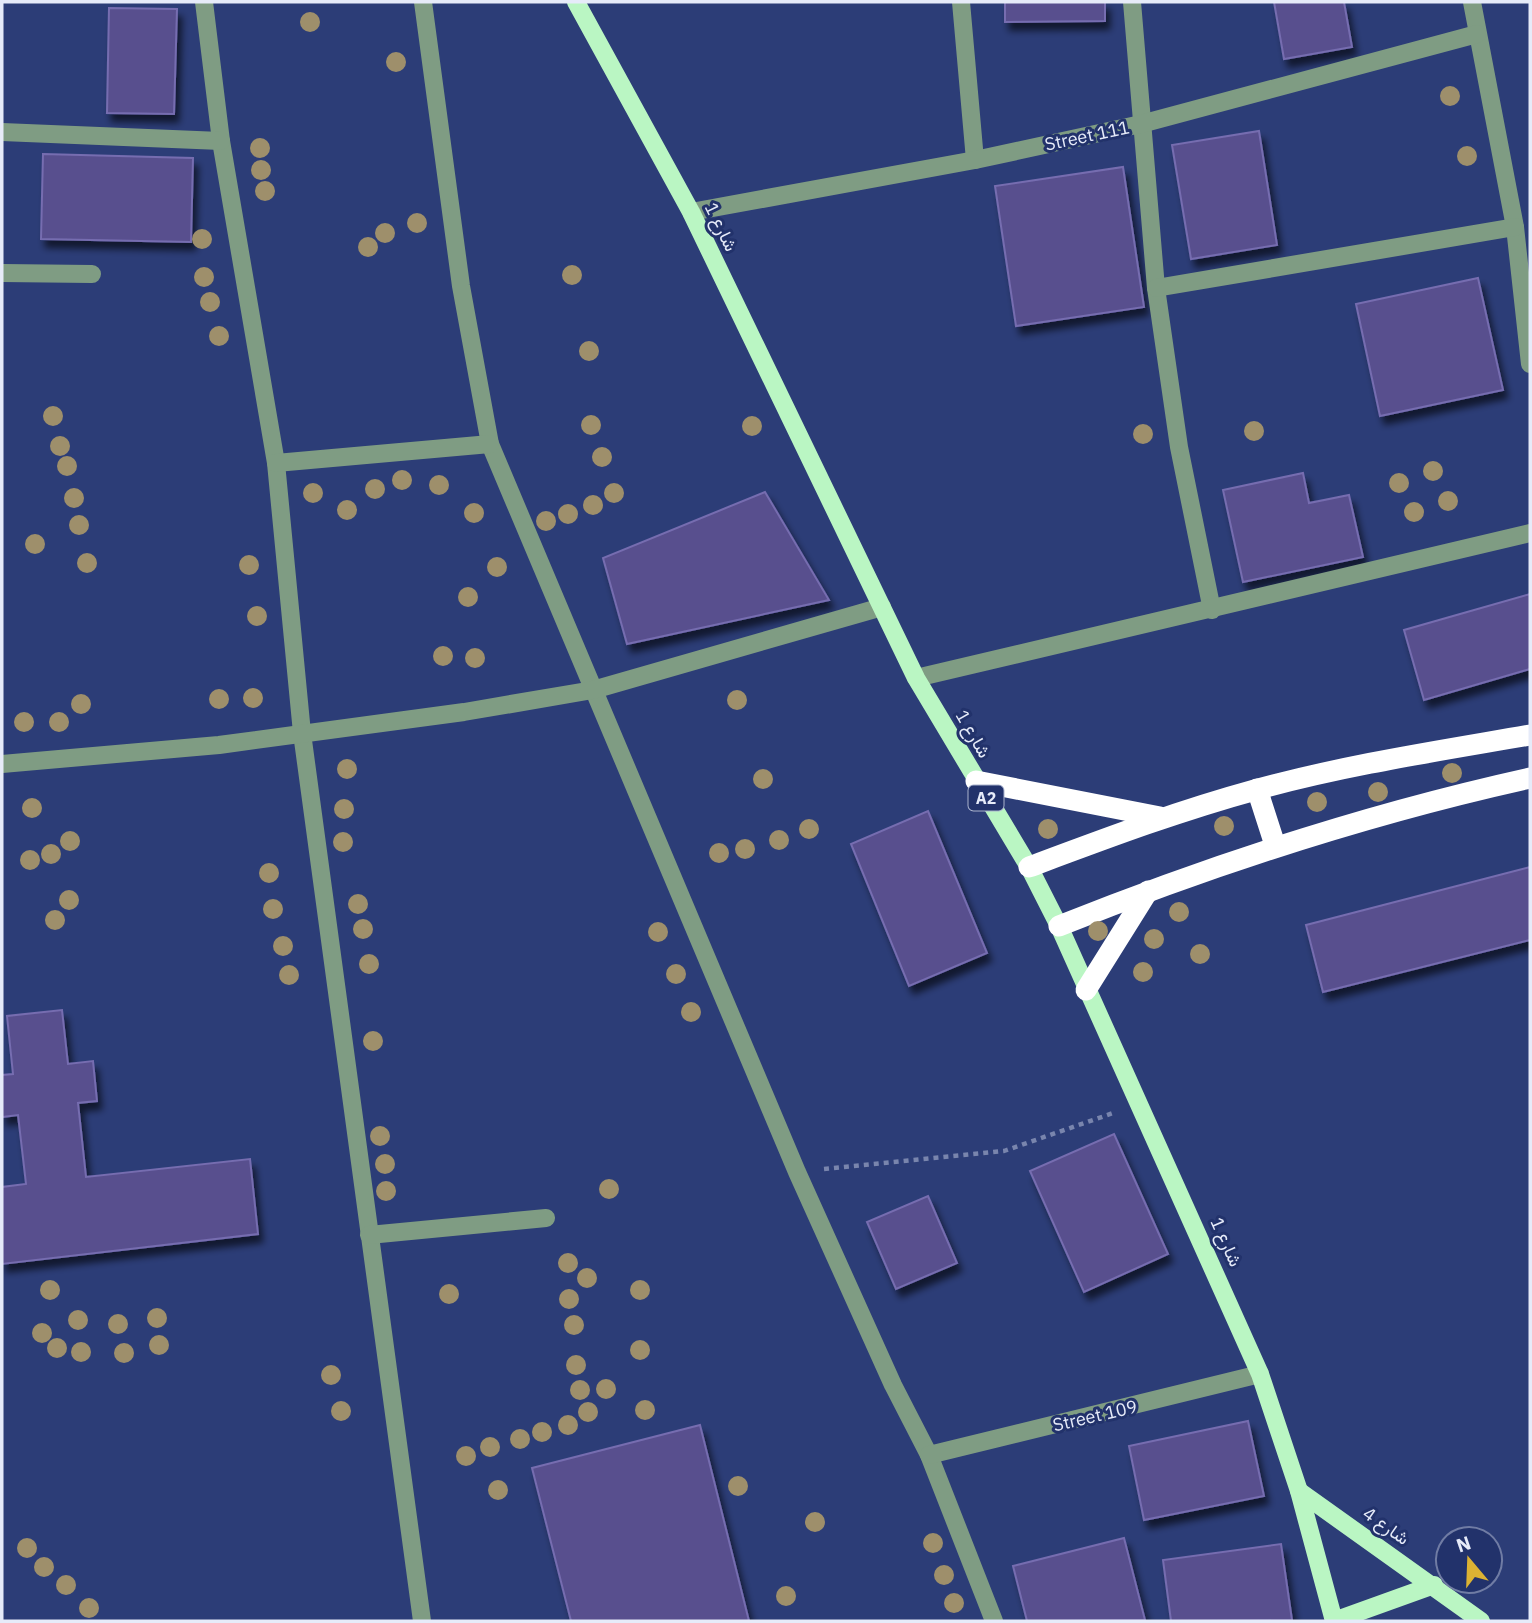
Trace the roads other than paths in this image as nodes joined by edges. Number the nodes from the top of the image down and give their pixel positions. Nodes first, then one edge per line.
1 (204, 2) edge
2 (423, 2) edge
3 (576, 2) edge
4 (961, 2) edge
5 (1132, 2) edge
6 (1472, 2) edge
7 (1477, 34) junction
8 (1141, 124) junction
9 (2, 132) edge
10 (221, 141) junction
11 (975, 160) junction
12 (691, 212) junction
13 (1515, 227) junction
14 (2, 273) edge
15 (92, 274) dead end
16 (1156, 288) junction
17 (1530, 364) edge
18 (490, 444) junction
19 (276, 463) junction
20 (1530, 533) edge
21 (882, 607) junction
22 (1212, 610) junction
23 (916, 678) junction
24 (593, 690) junction
25 (302, 733) junction
26 (1530, 735) edge
27 (2, 764) edge
28 (1530, 778) edge
29 (976, 782) junction
30 (1257, 789) junction
31 (1162, 818) junction
32 (1275, 845) junction
33 (1029, 867) junction
34 (1147, 891) junction
35 (1059, 926) junction
36 (1086, 990) junction
37 (546, 1218) dead end
38 (369, 1235) junction
39 (1260, 1374) junction
40 (929, 1455) junction
41 (1299, 1491) junction
42 (1434, 1585) joint
43 (1447, 1595) edge
44 (422, 1621) edge
45 (994, 1621) edge
46 (1334, 1621) edge
47 (1481, 1621) edge

1 - 10 street
2 - 18 street
3 - 12 main road, شارع 1 / A2
4 - 11 street
5 - 8 street
6 - 7 street
7 - 8 street, Street 111
7 - 13 street
8 - 11 street, Street 111
8 - 16 street
9 - 10 street
10 - 19 street
11 - 12 street, Street 111
12 - 21 main road, شارع 1 / A2
13 - 16 street
13 - 17 street
14 - 15 street
16 - 22 street
18 - 19 street
18 - 24 street
19 - 25 street
20 - 22 street
21 - 23 main road, شارع 1 / A2
21 - 24 street
22 - 23 street
23 - 29 main road, شارع 1 / A2
24 - 25 street
24 - 40 street
25 - 27 street
25 - 38 street
26 - 30 highway
28 - 32 highway
29 - 31 highway
29 - 33 main road, شارع 1 / A2
30 - 31 highway
30 - 32 highway
31 - 33 highway
32 - 34 highway
33 - 35 main road, شارع 1 / A2
34 - 35 highway
34 - 36 highway
35 - 36 main road, شارع 1 / A2
36 - 39 main road, شارع 1 / A2
37 - 38 street
38 - 44 street
39 - 40 street, Street 109
39 - 41 main road, شارع 1 / A2
40 - 45 street
41 - 42 main road, شارع 4
41 - 46 main road, شارع 1 / A2
42 - 46 main road
43 - 47 main road, شارع 4

